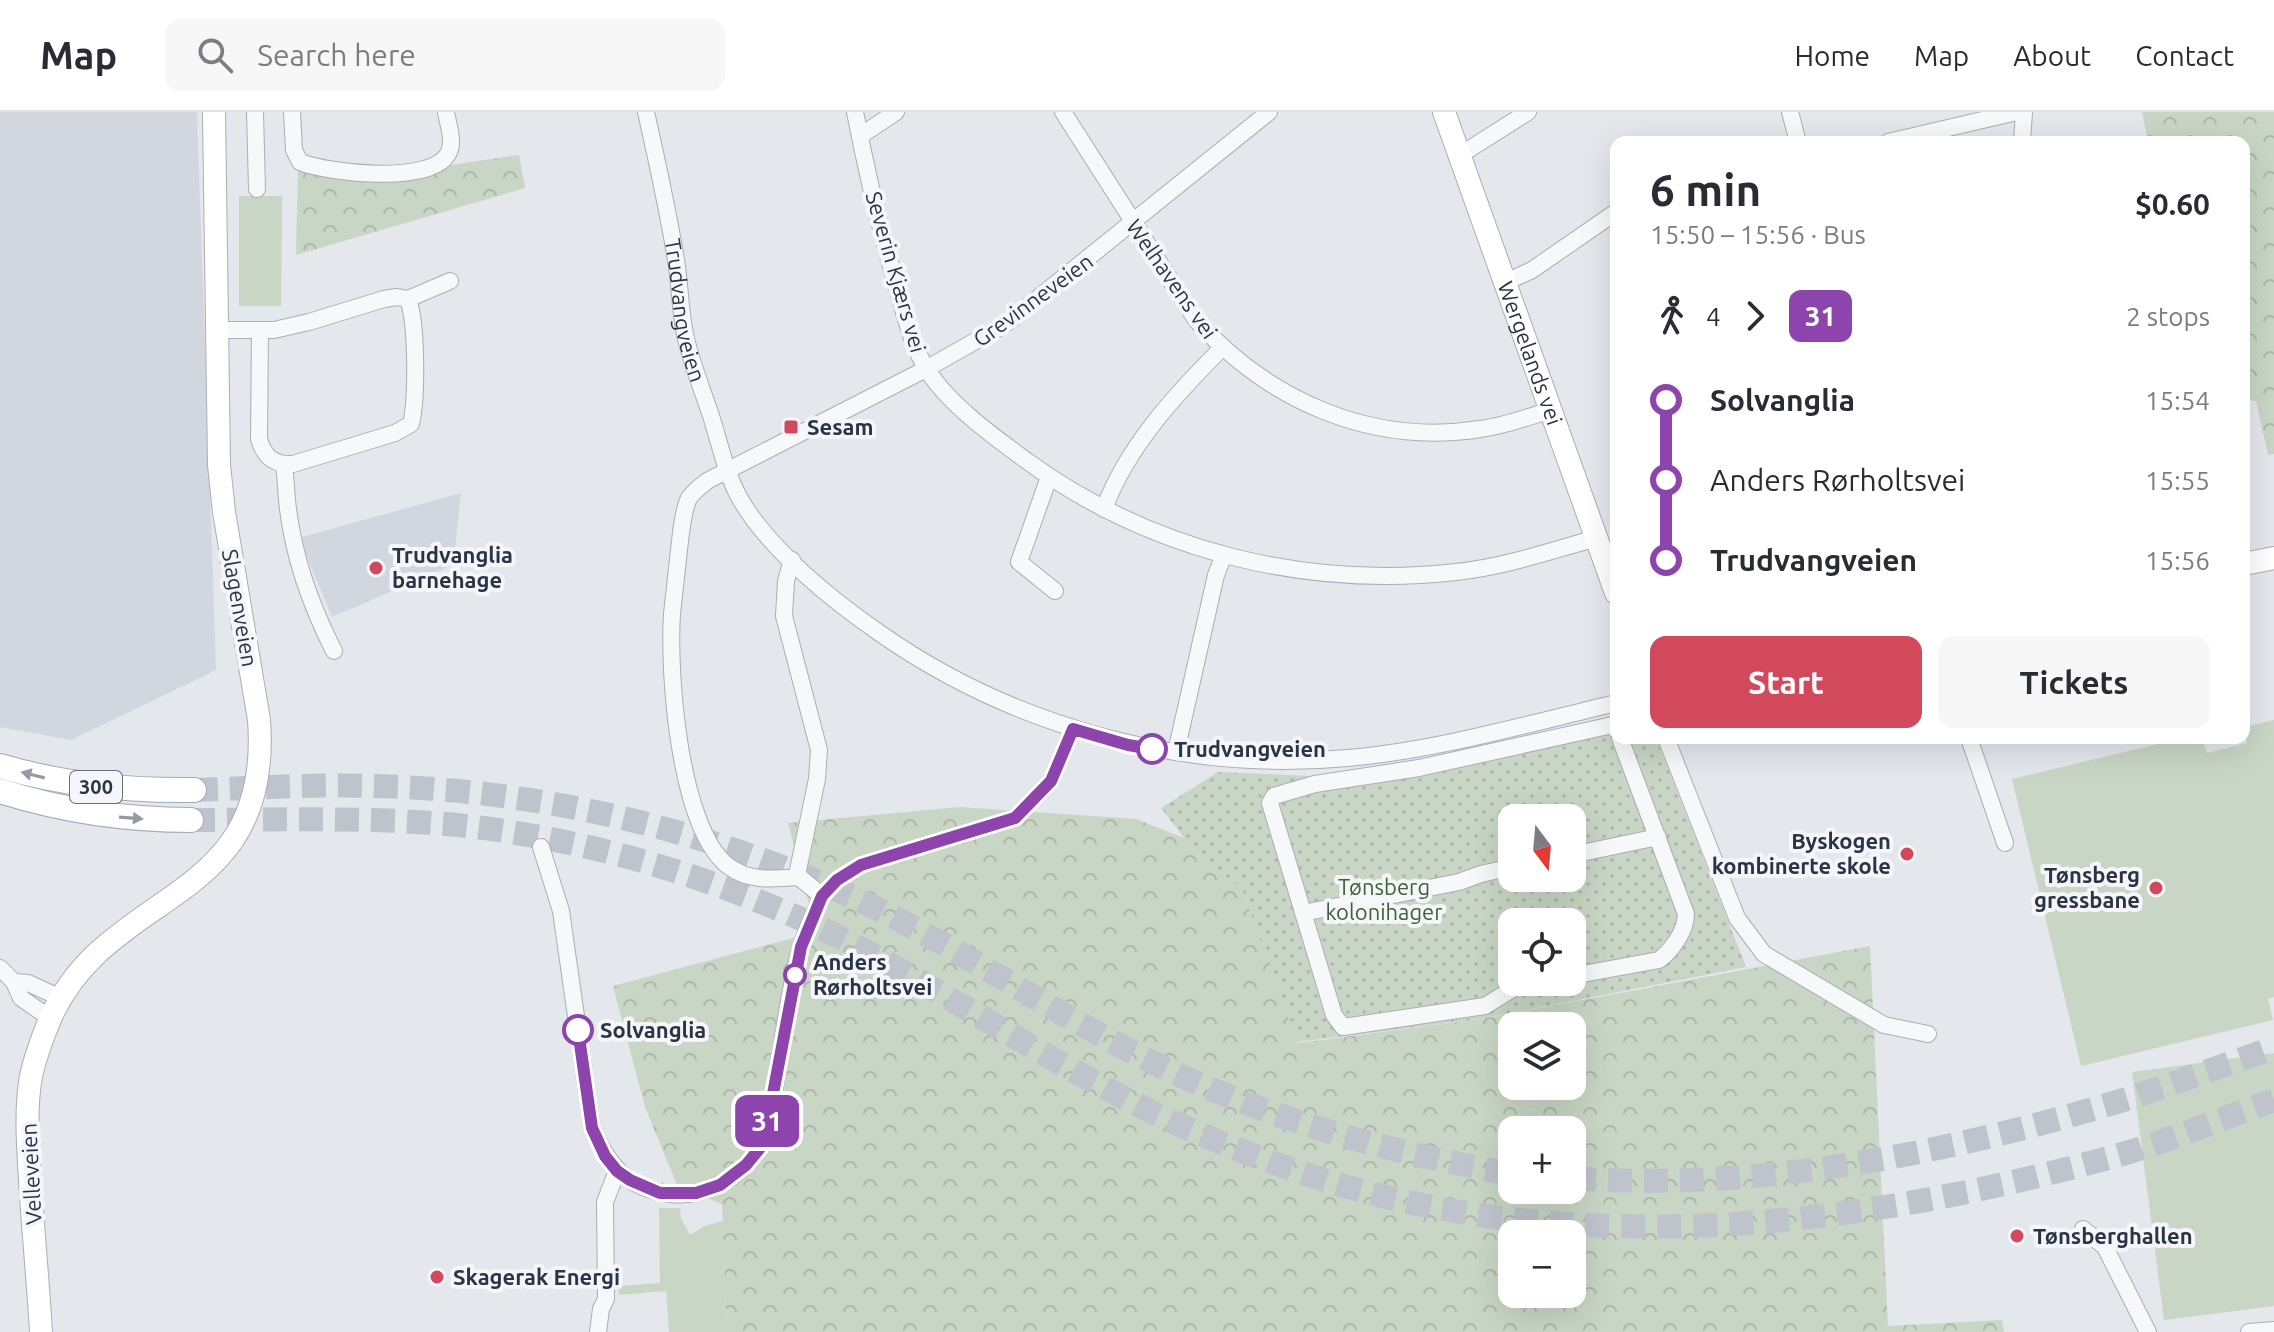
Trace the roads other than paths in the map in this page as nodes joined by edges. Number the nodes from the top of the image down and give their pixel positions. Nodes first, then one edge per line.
1 (214, 112) edge
2 (255, 112) edge
3 (292, 112) edge
4 (446, 112) edge
5 (646, 112) edge
6 (855, 112) edge
7 (896, 112) edge
8 (1063, 112) edge
9 (1269, 112) edge
10 (1444, 112) edge
11 (1528, 112) edge
12 (1790, 112) edge
13 (2017, 112) edge
14 (2024, 112) edge
15 (860, 136) junction
16 (1796, 136) edge
17 (1914, 136) edge
18 (2022, 136) edge
19 (1460, 155) junction
20 (257, 189) dead end
21 (1610, 216) edge
22 (1133, 224) junction
23 (450, 281) dead end
24 (1504, 283) junction
25 (408, 299) junction
26 (217, 330) junction
27 (260, 331) junction
28 (1221, 349) junction
29 (926, 369) junction
30 (1551, 410) junction
31 (284, 465) junction
32 (727, 470) junction
33 (1049, 477) junction
34 (1104, 509) junction
35 (1597, 538) junction
36 (1224, 555) junction
37 (2274, 558) edge
38 (792, 560) junction
39 (2250, 563) edge
40 (1610, 576) edge
41 (1055, 591) dead end
42 (334, 651) dead end
43 (1610, 704) edge
44 (1610, 726) edge
45 (1073, 729) junction
46 (1622, 744) edge
47 (1668, 744) edge
48 (1971, 744) edge
49 (1176, 752) junction
50 (0, 766) edge
51 (194, 790) tunnel mouth
52 (0, 791) edge
53 (191, 820) tunnel mouth
54 (1658, 837) junction
55 (2005, 843) dead end
56 (541, 847) dead end
57 (1586, 852) edge
58 (1498, 870) edge
59 (822, 896) junction
60 (1303, 913) junction
61 (0, 968) edge
62 (1586, 973) edge
63 (14, 982) junction
64 (1501, 996) edge
65 (61, 998) junction
66 (50, 1018) junction
67 (1928, 1034) dead end
68 (617, 1171) junction
69 (2083, 1229) dead end
70 (41, 1332) edge
71 (598, 1332) edge
72 (2148, 1332) edge

1 - 26 main road, Slagenveien
2 - 20 street
3 - 4 street
5 - 32 street, Trudvangveien
6 - 15 street, Severin Kjærs vei
7 - 15 street
8 - 22 street, Welhavens vei
9 - 22 street, Grevinneveien
10 - 19 main road, Wergelands vei
11 - 19 street
12 - 16 street
13 - 17 street
14 - 18 street
15 - 29 street, Severin Kjærs vei
19 - 24 main road, Wergelands vei
21 - 24 street
22 - 28 street, Welhavens vei
22 - 29 street, Grevinneveien
23 - 25 street
24 - 30 main road, Wergelands vei
25 - 27 street
25 - 31 street
26 - 27 street
26 - 65 main road, Slagenveien
27 - 31 street
28 - 30 street, Welhavens vei
28 - 34 street
29 - 32 street, Grevinneveien
29 - 33 street, Severin Kjærs vei
30 - 35 main road, Wergelands vei
31 - 42 street
32 - 38 street, Trudvangveien
32 - 59 street, Grevinneveien
33 - 34 street, Severin Kjærs vei
33 - 41 street
34 - 36 street, Severin Kjærs vei
35 - 36 street, Severin Kjærs vei
35 - 40 main road, Wergelands vei
36 - 49 street
37 - 39 main road
38 - 45 street, Trudvangveien
38 - 59 street
43 - 49 street, Trudvangveien
44 - 60 street
45 - 49 street, Trudvangveien
45 - 59 street
46 - 54 street
47 - 67 street
48 - 55 street
51 -> 50 main road, 300
52 -> 53 main road, 300
54 - 57 street
54 - 62 street
56 - 68 street
58 - 60 street
59 - 68 street
60 - 64 street
61 - 63 street
63 - 65 street
63 - 66 street
65 - 66 main road, Slagenveien
66 - 70 main road, Velleveien
68 - 71 street
69 - 72 street

